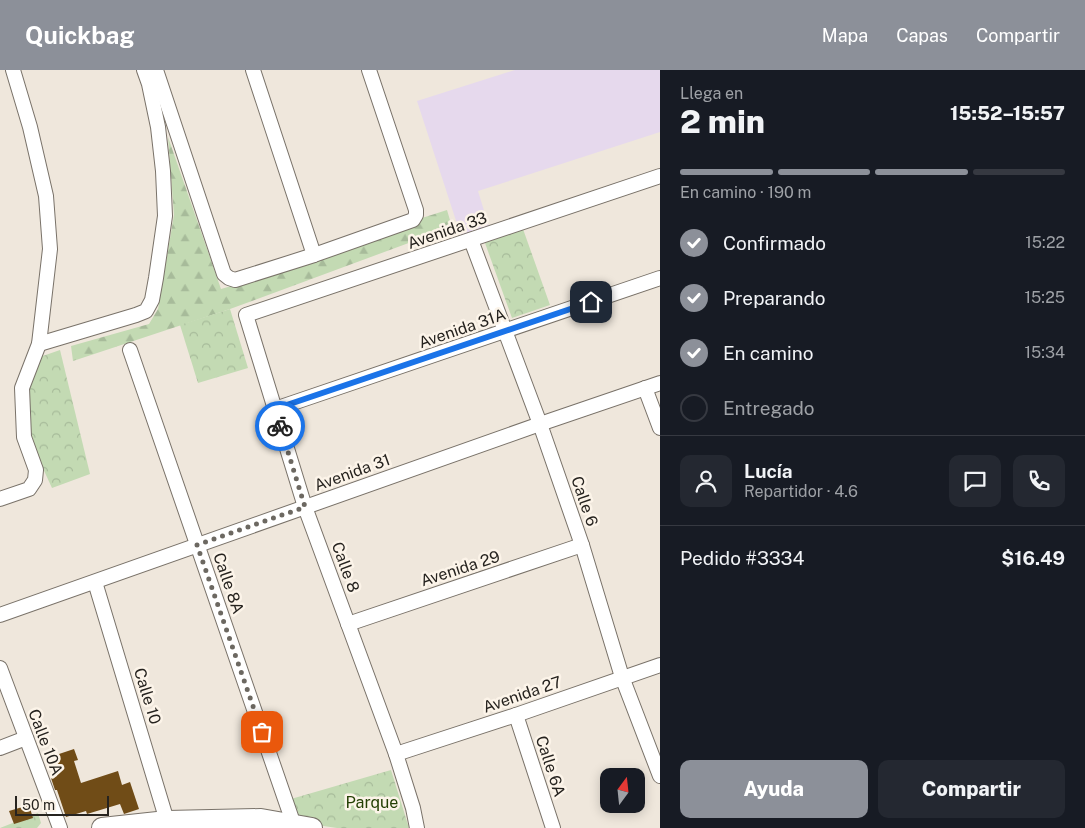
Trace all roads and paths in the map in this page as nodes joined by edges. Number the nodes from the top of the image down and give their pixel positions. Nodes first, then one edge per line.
1 (13, 70) edge
2 (144, 70) edge
3 (253, 70) edge
4 (369, 70) edge
5 (155, 78) edge
6 (660, 176) edge
7 (471, 240) junction
8 (314, 255) junction
9 (660, 278) edge
10 (246, 315) joint
11 (505, 332) junction
12 (38, 344) junction
13 (130, 350) dead end
14 (660, 383) edge
15 (646, 388) junction
16 (275, 409) junction
17 (540, 424) junction
18 (660, 428) edge
19 (0, 499) edge
20 (305, 507) junction
21 (197, 545) junction
22 (582, 546) junction
23 (95, 582) junction
24 (0, 615) edge
25 (348, 624) junction
26 (660, 665) edge
27 (0, 668) edge
28 (622, 677) junction
29 (516, 715) junction
30 (26, 738) junction
31 (0, 748) edge
32 (396, 754) junction
33 (660, 776) edge
34 (168, 821) junction
35 (131, 827) edge
36 (300, 827) edge
37 (60, 828) edge
38 (102, 828) edge
39 (417, 828) edge
40 (553, 828) edge

1 - 12 street
2 - 5 street
3 - 8 street
4 - 8 street
5 - 8 street
5 - 12 street
6 - 7 street, Avenida 33
7 - 10 street, Avenida 33
7 - 11 street, Calle 6
9 - 11 street, Avenida 31A
10 - 16 street, Calle 8
11 - 16 street, Avenida 31A
11 - 17 street, Calle 6
12 - 19 street
13 - 21 street, Calle 8A
14 - 15 street, Avenida 31
15 - 17 street, Avenida 31
15 - 18 street
16 - 20 street, Calle 8
17 - 20 street, Avenida 31
17 - 22 street, Calle 6
20 - 21 street, Avenida 31
20 - 25 street, Calle 8
21 - 23 street, Avenida 31
21 - 36 street, Calle 8A
22 - 25 street, Avenida 29
22 - 28 street, Calle 6
23 - 24 street, Avenida 31
23 - 34 street, Calle 10
25 - 32 street, Calle 8
26 - 28 street, Avenida 27
27 - 30 street, Calle 10A
28 - 29 street, Avenida 27
28 - 33 street, Calle 6
29 - 32 street, Avenida 27
29 - 40 street, Calle 6A
30 - 31 street
30 - 37 street, Calle 10A
32 - 39 street, Calle 8
34 - 35 street
34 - 36 street
35 - 38 street

